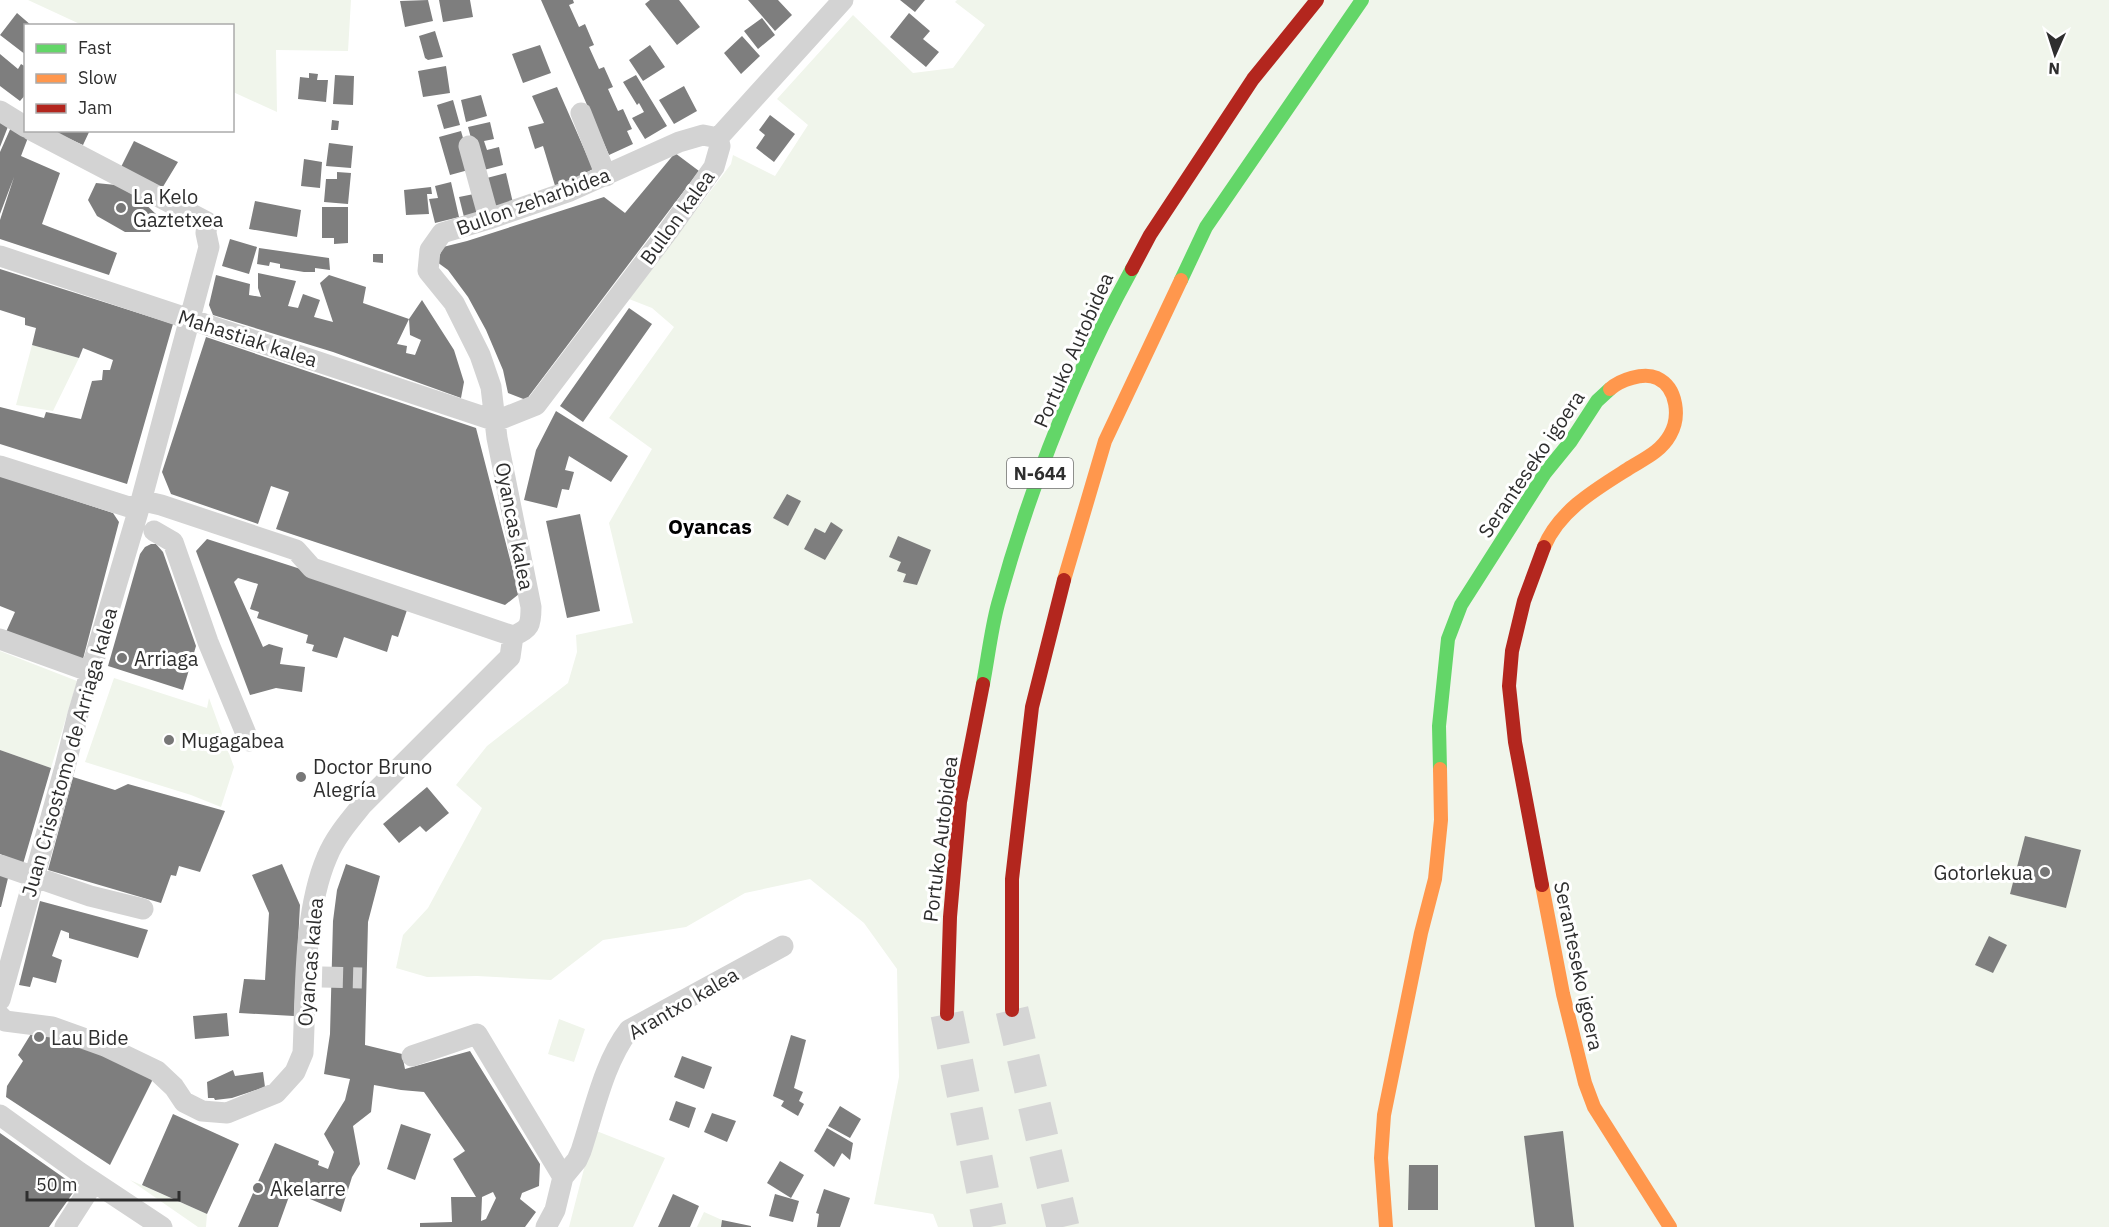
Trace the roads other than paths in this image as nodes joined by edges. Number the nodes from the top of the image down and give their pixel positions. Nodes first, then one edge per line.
1 (843, 0) edge
2 (1317, 0) edge
3 (1362, 0) edge
4 (0, 111) edge
5 (581, 112) dead end
6 (24, 126) edge
7 (35, 132) edge
8 (718, 138) junction
9 (469, 146) dead end
10 (606, 176) junction
11 (489, 219) junction
12 (0, 256) edge
13 (190, 319) junction
14 (496, 421) junction
15 (0, 466) edge
16 (140, 505) junction
17 (154, 531) dead end
18 (513, 636) junction
19 (0, 639) edge
20 (92, 672) junction
21 (249, 741) dead end
22 (0, 865) edge
23 (33, 878) junction
24 (143, 909) dead end
25 (783, 946) dead end
26 (0, 1000) edge
27 (1012, 1010) tunnel mouth
28 (947, 1014) tunnel mouth
29 (0, 1016) edge
30 (412, 1056) dead end
31 (0, 1115) edge
32 (563, 1177) junction
33 (94, 1182) junction
34 (65, 1227) edge
35 (162, 1227) edge
36 (546, 1227) edge
37 (1386, 1227) edge
38 (1670, 1227) edge

1 - 8 street
2 - 28 main road, Portuko Autobidea / N-644
3 - 27 main road, N-644
4 - 6 street
5 - 10 street
7 - 13 street, Juan Crisostomo de Arriaga kalea
8 - 10 street, Bullon zeharbidea
8 - 14 street, Bullon kalea
9 - 11 street
10 - 11 street, Bullon zeharbidea
11 - 14 street, Bullon zeharbidea
12 - 13 street, Mahastiak kalea
13 - 14 street, Mahastiak kalea
13 - 16 street, Juan Crisostomo de Arriaga kalea
14 - 18 street, Oyancas kalea
15 - 16 street
16 - 18 street
16 - 20 street, Juan Crisostomo de Arriaga kalea
17 - 21 street
18 - 29 street, Oyancas kalea
19 - 20 street
20 - 23 street, Juan Crisostomo de Arriaga kalea
22 - 23 street
23 - 24 street
23 - 26 street, Juan Crisostomo de Arriaga kalea
25 - 32 street, Arantxo kalea
30 - 32 street
31 - 33 street
32 - 36 street, Arantxo kalea
33 - 34 street
33 - 35 street
37 - 38 main road, Seranteseko igoera

